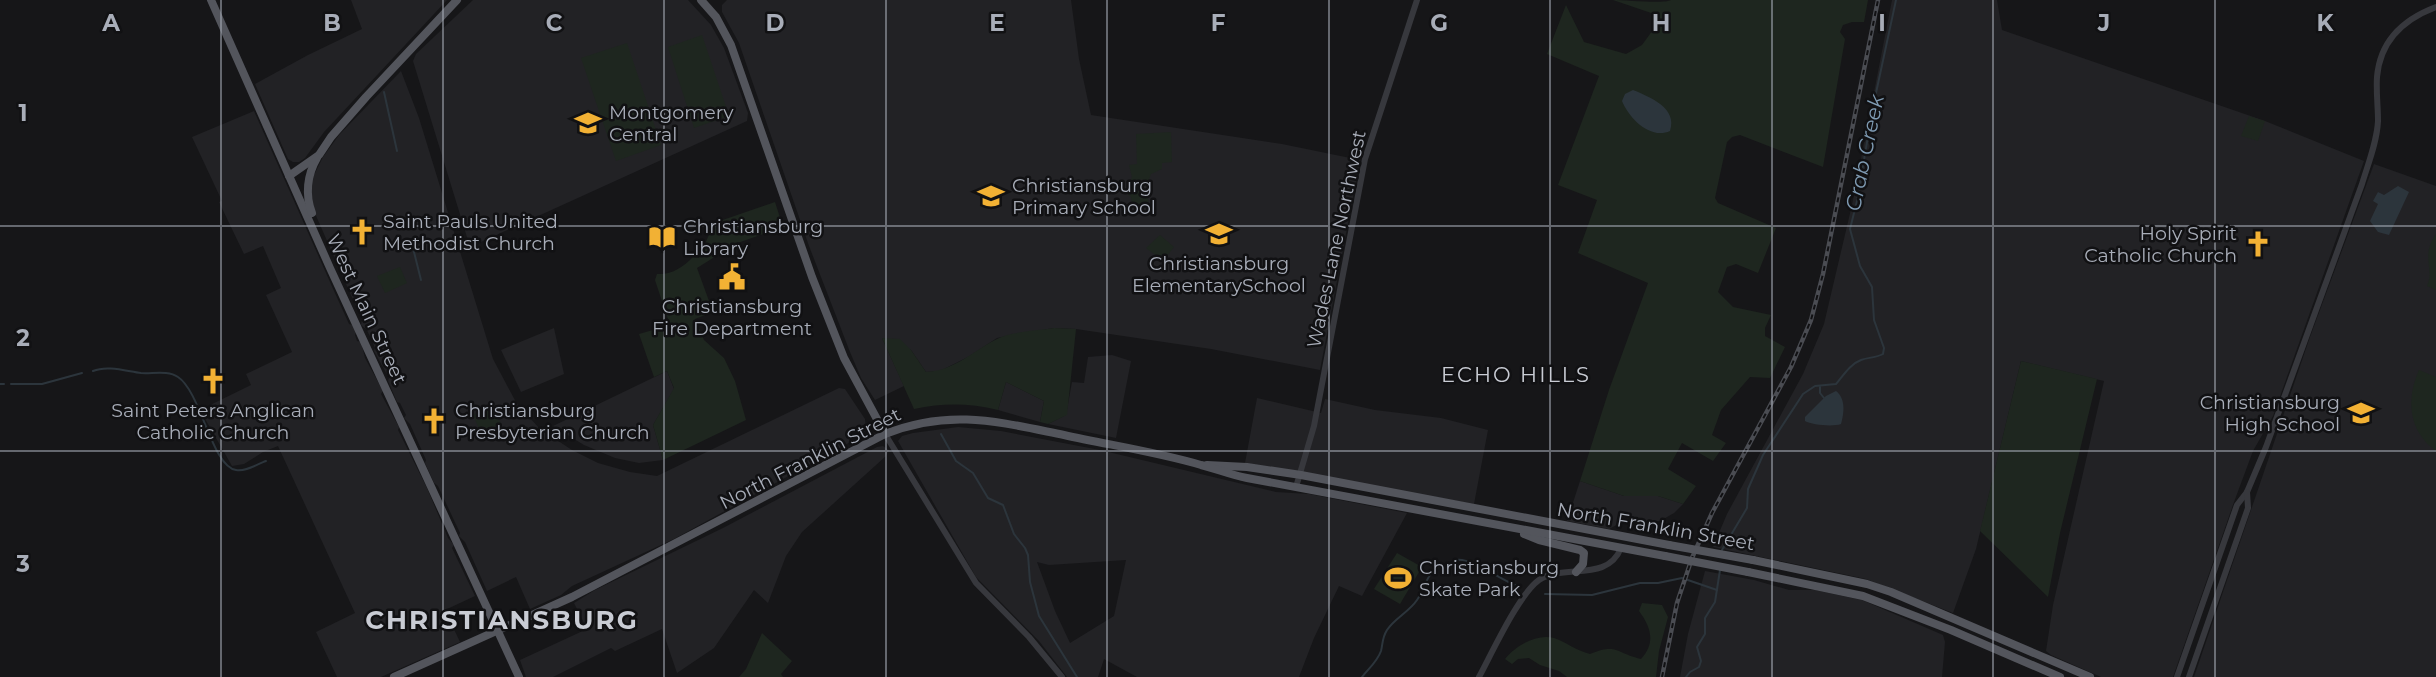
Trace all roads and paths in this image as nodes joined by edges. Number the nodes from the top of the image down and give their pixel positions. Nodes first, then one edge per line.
1 (211, 0) edge
2 (457, 0) edge
3 (701, 0) edge
4 (1417, 0) edge
5 (2436, 7) edge
6 (319, 155) junction
7 (289, 176) junction
8 (313, 227) junction
9 (885, 434) junction
10 (1200, 465) junction
11 (1301, 475) junction
12 (1296, 487) junction
13 (2247, 492) junction
14 (1512, 528) junction
15 (1620, 548) junction
16 (1576, 572) junction
17 (497, 629) junction
18 (394, 677) edge
19 (519, 677) edge
20 (1062, 677) edge
21 (1479, 677) edge
22 (2060, 677) edge
23 (2090, 677) edge
24 (2177, 677) edge
25 (2189, 677) edge

1 - 7 main road, West Main Street
2 - 6 main road
3 - 9 main road
4 - 11 street, Wades Lane Northwest
5 - 13 street
6 - 7 main road
6 - 8 main road
7 - 8 main road, West Main Street
8 - 17 main road, West Main Street
9 - 10 main road, North Franklin Street
9 - 17 main road, North Franklin Street
9 - 20 street
10 - 11 main road, North Franklin Street
10 - 12 main road, North Franklin Street
11 - 12 street, Wades Lane Northwest
11 - 23 main road, North Franklin Street, bridge
12 - 14 main road, North Franklin Street
13 - 24 street
13 - 25 street
14 - 15 main road, North Franklin Street
14 - 16 main road
15 - 16 street
15 - 22 main road, North Franklin Street, bridge
16 - 21 street
17 - 18 main road, North Franklin Street
17 - 19 main road, West Main Street

